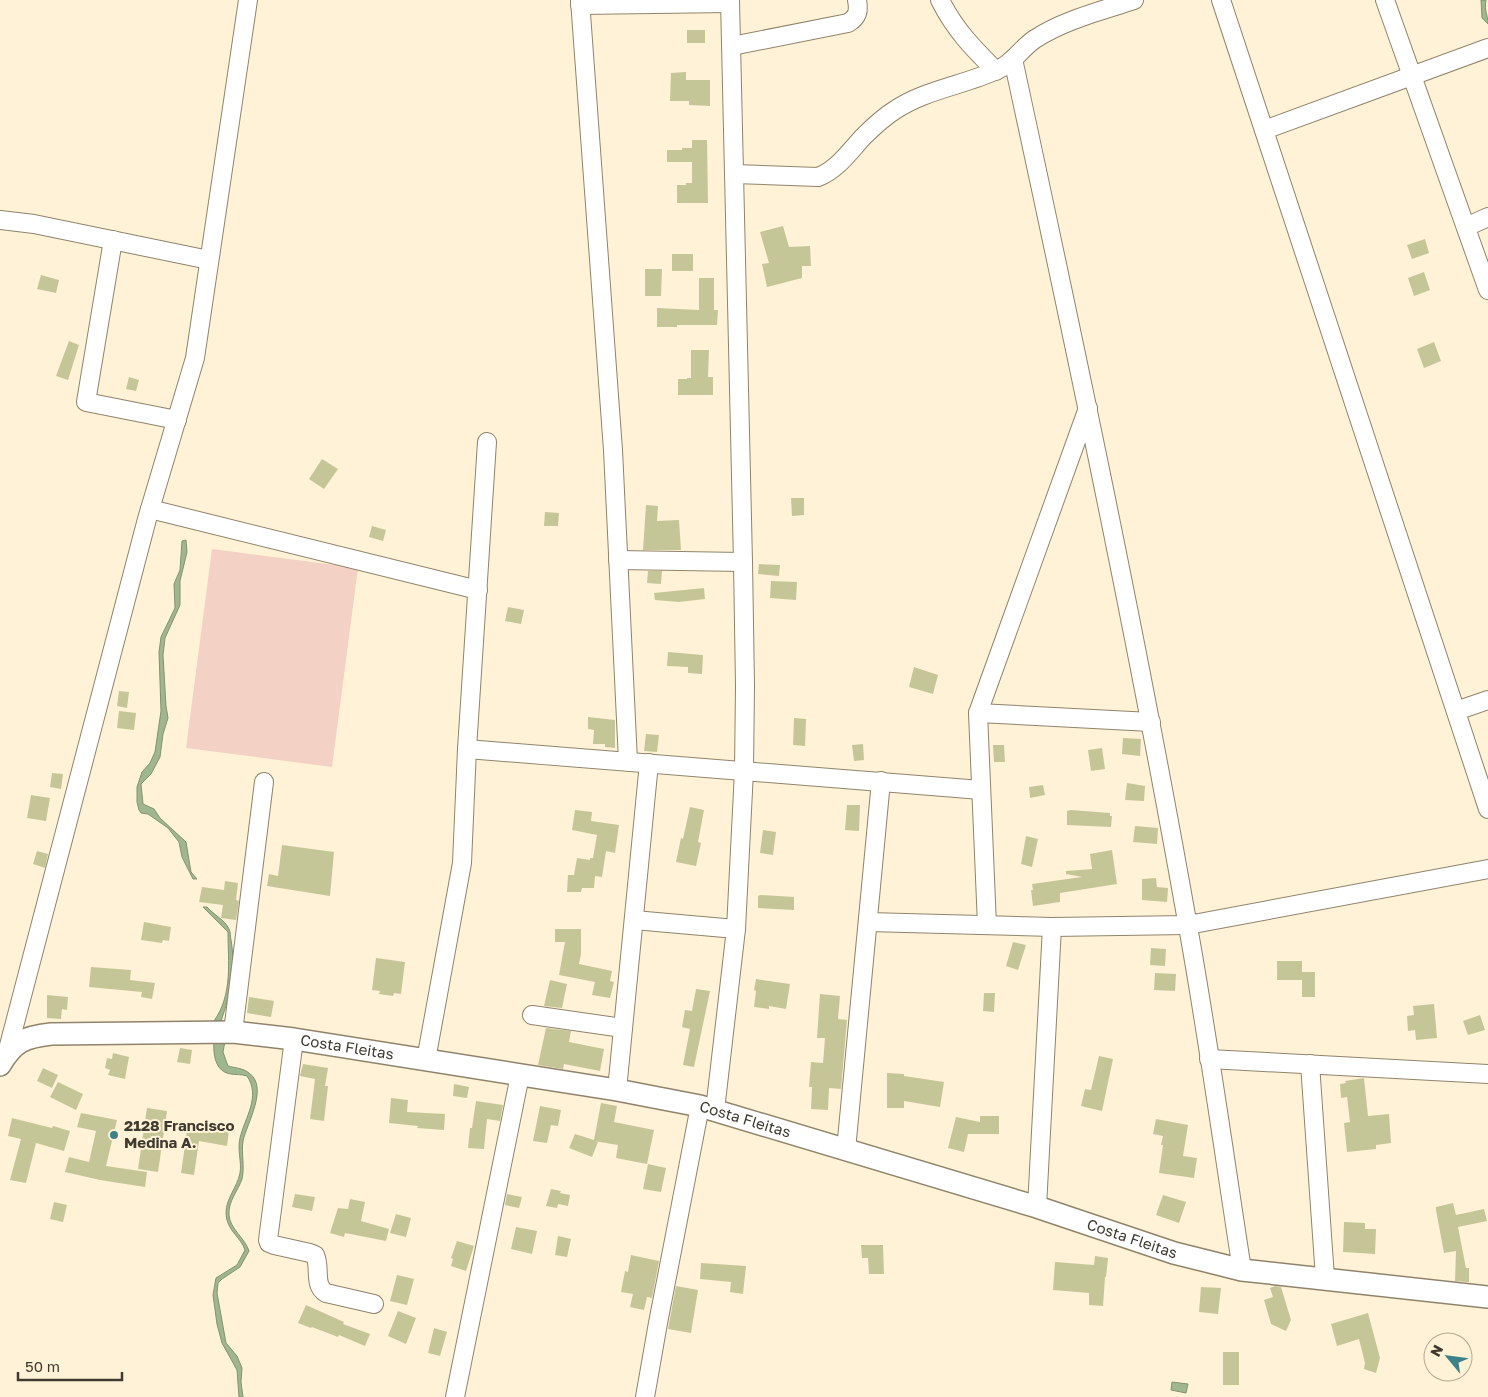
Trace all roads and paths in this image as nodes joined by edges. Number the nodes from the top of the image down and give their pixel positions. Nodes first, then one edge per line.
1 (248, 0) edge
2 (857, 0) edge
3 (940, 0) edge
4 (1134, 0) edge
5 (1221, 0) edge
6 (1385, 0) edge
7 (730, 1) edge
8 (580, 3) edge
9 (732, 46) junction
10 (1488, 48) edge
11 (1013, 59) junction
12 (996, 71) junction
13 (1412, 76) junction
14 (1264, 130) junction
15 (734, 174) junction
16 (1488, 217) edge
17 (0, 220) edge
18 (1466, 227) junction
19 (113, 240) junction
20 (210, 260) junction
21 (1488, 290) edge
22 (1088, 408) junction
23 (177, 420) junction
24 (487, 442) dead end
25 (150, 509) junction
26 (618, 560) junction
27 (743, 562) junction
28 (478, 590) junction
29 (1488, 700) edge
30 (1456, 711) junction
31 (978, 714) junction
32 (1151, 722) junction
33 (467, 748) junction
34 (628, 761) junction
35 (649, 763) junction
36 (744, 771) junction
37 (264, 782) dead end
38 (881, 782) junction
39 (981, 790) junction
40 (1488, 808) edge
41 (1488, 869) edge
42 (634, 920) junction
43 (868, 922) junction
44 (987, 925) junction
45 (1188, 925) junction
46 (1052, 927) junction
47 (736, 929) junction
48 (532, 1015) dead end
49 (623, 1028) junction
50 (233, 1032) junction
51 (294, 1039) junction
52 (4, 1059) edge
53 (1209, 1059) junction
54 (426, 1060) junction
55 (1310, 1064) junction
56 (1488, 1074) edge
57 (520, 1075) junction
58 (617, 1090) junction
59 (707, 1108) junction
60 (846, 1150) junction
61 (1037, 1207) junction
62 (1242, 1270) junction
63 (1325, 1278) junction
64 (1488, 1296) edge
65 (374, 1304) dead end
66 (455, 1397) edge
67 (645, 1397) edge

1 - 20 street
2 - 9 street
3 - 12 street
4 - 11 street
5 - 14 street
6 - 13 street
7 - 8 street
7 - 9 street
8 - 26 street
9 - 15 street
10 - 13 street
11 - 12 street
11 - 22 street
12 - 15 street
13 - 14 street
13 - 18 street
14 - 30 street
15 - 27 street
16 - 18 street
17 - 19 street
18 - 21 street
19 - 20 street
19 - 23 street
20 - 23 street
22 - 31 street
22 - 32 street
23 - 25 street
24 - 28 street
25 - 28 street
25 - 52 street
26 - 27 street
26 - 34 street
27 - 36 street
28 - 33 street
29 - 30 street
30 - 40 street
31 - 32 street
31 - 39 street
32 - 45 street
33 - 34 street
33 - 54 street
34 - 35 street
35 - 36 street
35 - 42 street
36 - 38 street
36 - 47 street
37 - 50 street
38 - 39 street
38 - 43 street
39 - 44 street
41 - 45 street
42 - 47 street
42 - 49 street
43 - 44 street
43 - 60 street
44 - 46 street
45 - 46 street
45 - 53 street
46 - 61 street
47 - 59 street
48 - 49 street
49 - 58 street
50 - 51 main road, Costa Fleitas
50 - 52 main road, Costa Fleitas
51 - 54 main road, Costa Fleitas
51 - 65 street
53 - 55 street
53 - 62 street
54 - 57 main road, Costa Fleitas
55 - 56 street
55 - 63 street
57 - 58 main road, Costa Fleitas
57 - 66 street
58 - 59 main road, Costa Fleitas
59 - 60 main road, Costa Fleitas
59 - 67 street
60 - 61 main road, Costa Fleitas
61 - 62 main road, Costa Fleitas
62 - 63 main road, Costa Fleitas
63 - 64 main road, Costa Fleitas

